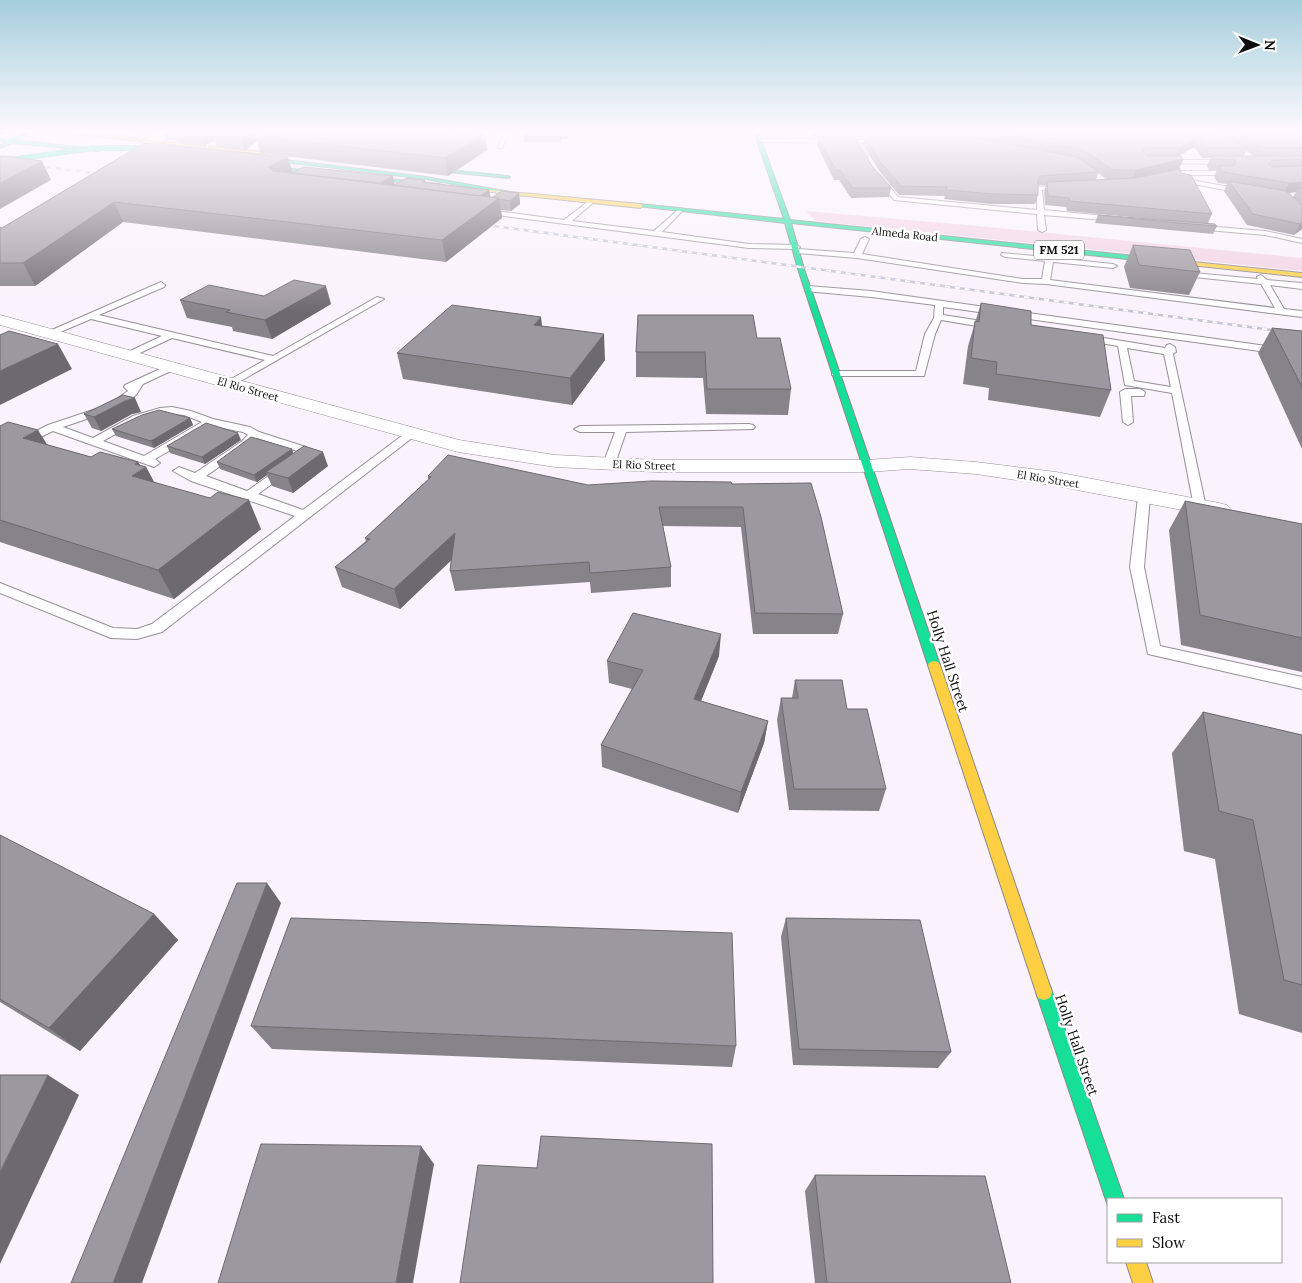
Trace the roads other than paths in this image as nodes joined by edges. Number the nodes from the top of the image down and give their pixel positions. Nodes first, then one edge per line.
1 (496, 192) edge
2 (505, 192) edge
3 (776, 192) edge
4 (891, 192) edge
5 (1039, 192) edge
6 (1246, 192) edge
7 (511, 193) junction
8 (1258, 194) edge
9 (592, 201) junction
10 (742, 206) dead end
11 (680, 210) junction
12 (1041, 212) junction
13 (716, 214) junction
14 (1126, 220) edge
15 (566, 222) junction
16 (788, 222) junction
17 (1190, 227) edge
18 (1042, 230) dead end
19 (656, 234) junction
20 (865, 239) dead end
21 (1302, 241) edge
22 (796, 249) junction
23 (1050, 254) junction
24 (1005, 255) dead end
25 (857, 256) junction
26 (1113, 266) dead end
27 (1258, 271) junction
28 (1194, 275) edge
29 (1302, 275) edge
30 (1046, 282) junction
31 (1264, 282) junction
32 (161, 286) dead end
33 (1302, 286) edge
34 (808, 289) junction
35 (380, 298) dead end
36 (939, 304) junction
37 (1281, 312) junction
38 (1302, 314) edge
39 (90, 316) junction
40 (938, 317) junction
41 (0, 320) edge
42 (1007, 328) edge
43 (50, 333) junction
44 (172, 335) junction
45 (1073, 336) edge
46 (1168, 336) junction
47 (1122, 344) junction
48 (1168, 352) junction
49 (1302, 354) edge
50 (129, 355) junction
51 (274, 359) junction
52 (171, 367) junction
53 (836, 373) junction
54 (138, 384) junction
55 (230, 384) junction
56 (1140, 385) junction
57 (121, 389) dead end
58 (1177, 391) junction
59 (102, 399) dead end
60 (75, 419) junction
61 (210, 422) junction
62 (1128, 422) dead end
63 (52, 427) junction
64 (749, 427) dead end
65 (622, 428) junction
66 (580, 429) dead end
67 (255, 434) junction
68 (411, 434) junction
69 (94, 442) junction
70 (0, 454) edge
71 (145, 460) junction
72 (157, 464) dead end
73 (609, 464) junction
74 (867, 466) junction
75 (179, 471) dead end
76 (195, 478) junction
77 (247, 496) junction
78 (1144, 497) junction
79 (1200, 507) junction
80 (1236, 513) edge
81 (304, 515) junction
82 (0, 588) edge
83 (1302, 683) edge
84 (1114, 1198) edge
85 (1136, 1263) edge
86 (1143, 1283) edge

1 - 7 main road, Almeda Road / FM 521
2 - 7 main road, bridge
3 - 16 main road, Holly Hall Street
4 - 12 lane
5 - 12 lane
6 - 8 lane
7 - 9 main road, Almeda Road / FM 521
7 - 15 lane
9 - 11 main road, Almeda Road / FM 521
9 - 15 lane
10 - 13 main road
11 - 13 main road, Almeda Road / FM 521
11 - 19 lane
12 - 14 lane
12 - 18 lane
13 - 16 main road, Almeda Road / FM 521
15 - 19 lane
16 - 22 main road, Holly Hall Street
16 - 23 main road, Almeda Road / FM 521
17 - 21 lane
19 - 22 lane
20 - 25 lane
22 - 25 lane
22 - 34 main road, Holly Hall Street
23 - 24 lane
23 - 26 lane
23 - 27 main road, Almeda Road / FM 521
23 - 30 lane
25 - 30 lane
27 - 29 main road, Almeda Road / FM 521
27 - 31 lane
28 - 31 lane
30 - 37 lane
31 - 33 lane
31 - 37 lane
32 - 39 lane
34 - 36 lane
34 - 53 main road, Holly Hall Street
35 - 51 lane
36 - 40 lane
36 - 46 lane
37 - 38 lane
39 - 43 lane
39 - 44 lane
40 - 42 lane
40 - 53 lane
41 - 43 street, El Rio Street
43 - 50 street, El Rio Street
44 - 50 lane
44 - 51 lane
45 - 47 lane
46 - 48 lane
46 - 49 lane
47 - 48 lane
47 - 56 lane
48 - 58 lane
50 - 52 street, El Rio Street
51 - 55 lane
52 - 54 lane
52 - 55 street, El Rio Street
53 - 74 main road, Holly Hall Street
54 - 57 lane
54 - 60 lane
55 - 68 street, El Rio Street
56 - 58 lane
56 - 62 lane
58 - 79 lane
59 - 60 lane
60 - 63 lane
61 - 67 lane
61 - 69 lane
61 - 71 lane
63 - 69 lane
63 - 70 lane
64 - 65 lane
65 - 66 lane
65 - 73 lane
67 - 76 lane
67 - 77 lane
68 - 73 street, El Rio Street
68 - 81 lane
69 - 71 lane
71 - 72 lane
73 - 74 street, El Rio Street
74 - 78 street, El Rio Street
74 - 84 main road, Holly Hall Street
75 - 76 lane
76 - 77 lane
77 - 81 lane
78 - 79 street, El Rio Street
78 - 83 lane
79 - 80 street, El Rio Street
81 - 82 lane
85 - 86 main road

